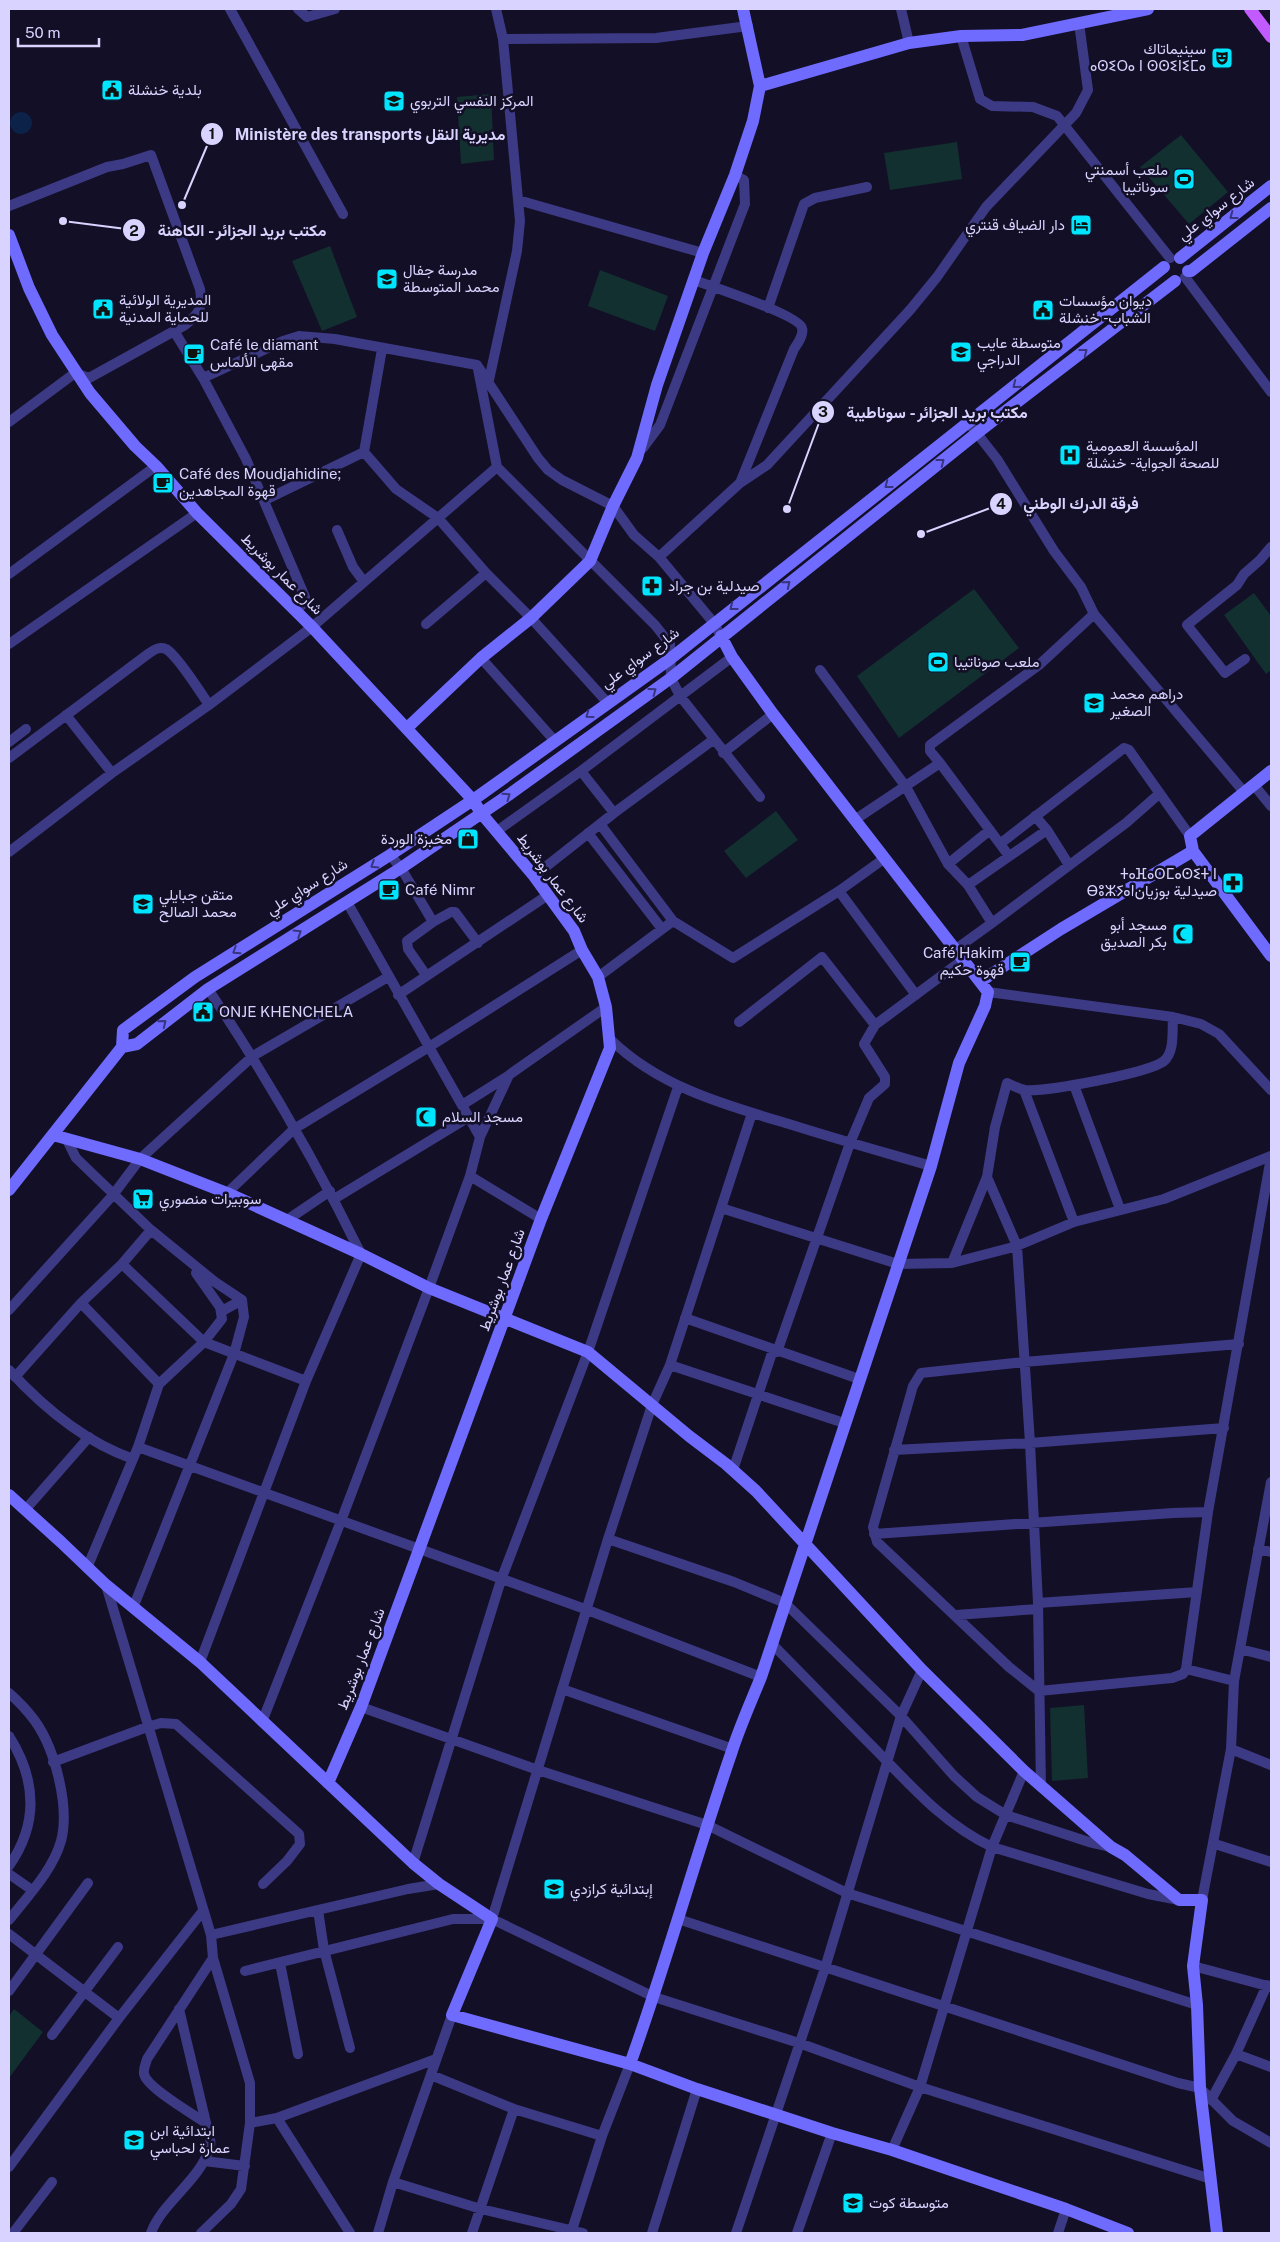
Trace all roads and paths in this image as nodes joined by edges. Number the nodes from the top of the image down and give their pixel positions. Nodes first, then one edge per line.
1 (230, 9) edge
2 (298, 9) edge
3 (335, 9) edge
4 (496, 9) edge
5 (743, 9) edge
6 (901, 9) edge
7 (1148, 9) edge
8 (1250, 9) edge
9 (1079, 23) junction
10 (748, 26) junction
11 (961, 36) junction
12 (1271, 37) edge
13 (504, 39) junction
14 (909, 44) junction
15 (760, 86) junction
16 (1063, 125) junction
17 (735, 175) junction
18 (1271, 186) edge
19 (867, 187) dead end
20 (518, 200) junction
21 (9, 206) edge
22 (1271, 208) edge
23 (343, 214) dead end
24 (9, 235) edge
25 (703, 253) junction
26 (1171, 261) junction
27 (1182, 276) junction
28 (694, 280) junction
29 (713, 287) junction
30 (768, 308) junction
31 (174, 331) junction
32 (382, 349) junction
33 (477, 365) junction
34 (75, 373) junction
35 (202, 378) junction
36 (489, 380) junction
37 (1271, 392) edge
38 (9, 422) edge
39 (968, 422) junction
40 (977, 433) junction
41 (364, 452) junction
42 (637, 458) junction
43 (156, 466) junction
44 (497, 467) junction
45 (740, 483) junction
46 (265, 500) junction
47 (613, 506) junction
48 (198, 513) junction
49 (438, 518) junction
50 (338, 530) dead end
51 (812, 544) junction
52 (1271, 548) edge
53 (821, 556) junction
54 (659, 557) junction
55 (590, 561) junction
56 (486, 573) junction
57 (9, 574) edge
58 (364, 582) junction
59 (295, 610) junction
60 (1094, 614) junction
61 (531, 618) junction
62 (713, 622) junction
63 (426, 624) dead end
64 (312, 627) junction
65 (721, 636) junction
66 (9, 644) edge
67 (732, 657) junction
68 (481, 658) junction
69 (670, 659) junction
70 (1246, 659) dead end
71 (820, 670) dead end
72 (670, 678) junction
73 (680, 696) junction
74 (607, 702) junction
75 (209, 705) junction
76 (773, 714) junction
77 (66, 716) junction
78 (407, 728) junction
79 (26, 729) dead end
80 (554, 740) junction
81 (713, 740) junction
82 (9, 742) edge
83 (723, 753) junction
84 (9, 758) edge
85 (940, 763) junction
86 (581, 771) junction
87 (1271, 771) edge
88 (112, 773) junction
89 (906, 787) junction
90 (1249, 788) junction
91 (1159, 794) junction
92 (760, 797) dead end
93 (473, 800) junction
94 (1271, 806) edge
95 (614, 813) junction
96 (481, 814) junction
97 (1036, 816) junction
98 (856, 819) junction
99 (600, 824) junction
100 (990, 830) junction
101 (1047, 830) junction
102 (497, 831) junction
103 (588, 834) junction
104 (1190, 836) junction
105 (1001, 843) junction
106 (1193, 851) junction
107 (9, 852) edge
108 (390, 855) junction
109 (1009, 856) junction
110 (885, 858) junction
111 (948, 864) junction
112 (1069, 865) junction
113 (401, 868) junction
114 (534, 876) junction
115 (968, 885) junction
116 (839, 891) junction
117 (548, 896) junction
118 (347, 902) junction
119 (674, 921) junction
120 (433, 922) junction
121 (992, 923) junction
122 (662, 929) junction
123 (478, 943) junction
124 (582, 950) junction
125 (960, 954) junction
126 (1271, 956) edge
127 (426, 975) junction
128 (388, 977) junction
129 (598, 977) junction
130 (985, 987) junction
131 (208, 989) junction
132 (916, 994) junction
133 (398, 995) junction
134 (606, 1007) junction
135 (1173, 1017) junction
136 (738, 1022) dead end
137 (875, 1025) junction
138 (610, 1039) junction
139 (122, 1047) junction
140 (429, 1047) junction
141 (253, 1056) junction
142 (509, 1076) junction
143 (1074, 1085) junction
144 (678, 1087) junction
145 (1024, 1090) junction
146 (1271, 1090) edge
147 (462, 1104) junction
148 (752, 1113) junction
149 (469, 1118) junction
150 (294, 1129) junction
151 (53, 1135) junction
152 (480, 1137) junction
153 (67, 1140) junction
154 (850, 1143) junction
155 (1271, 1157) edge
156 (140, 1159) junction
157 (931, 1166) junction
158 (15, 1175) edge
159 (470, 1176) junction
160 (987, 1177) junction
161 (9, 1190) edge
162 (227, 1193) junction
163 (113, 1195) junction
164 (332, 1195) junction
165 (721, 1208) junction
166 (1120, 1209) junction
167 (541, 1219) junction
168 (287, 1220) junction
169 (1074, 1222) junction
170 (151, 1230) junction
171 (817, 1239) junction
172 (1017, 1246) junction
173 (361, 1254) junction
174 (181, 1255) junction
175 (952, 1263) junction
176 (122, 1264) junction
177 (898, 1264) junction
178 (429, 1288) junction
179 (242, 1300) junction
180 (81, 1303) junction
181 (9, 1310) edge
182 (222, 1312) junction
183 (685, 1318) junction
184 (505, 1320) junction
185 (204, 1342) junction
186 (1239, 1344) junction
187 (775, 1351) junction
188 (588, 1352) junction
189 (234, 1354) junction
190 (1024, 1362) junction
191 (670, 1365) junction
192 (12, 1373) edge
193 (859, 1379) junction
194 (306, 1381) junction
195 (159, 1384) junction
196 (758, 1394) junction
197 (652, 1405) junction
198 (844, 1423) junction
199 (1224, 1428) junction
200 (89, 1437) junction
201 (1030, 1443) junction
202 (138, 1447) junction
203 (894, 1450) junction
204 (133, 1459) junction
205 (189, 1466) junction
206 (733, 1470) junction
207 (1271, 1482) edge
208 (263, 1491) junction
209 (9, 1495) edge
210 (26, 1510) junction
211 (1208, 1512) junction
212 (342, 1521) junction
213 (1033, 1523) junction
214 (874, 1534) junction
215 (608, 1539) junction
216 (806, 1546) junction
217 (1258, 1549) junction
218 (420, 1550) junction
219 (1271, 1552) edge
220 (87, 1568) junction
221 (501, 1580) junction
222 (106, 1585) junction
223 (1197, 1592) junction
224 (785, 1603) junction
225 (1038, 1606) junction
226 (133, 1608) junction
227 (585, 1609) junction
228 (956, 1615) junction
229 (772, 1644) junction
230 (1240, 1649) junction
231 (1271, 1657) edge
232 (200, 1662) junction
233 (1186, 1669) junction
234 (922, 1670) junction
235 (761, 1677) junction
236 (1234, 1681) junction
237 (562, 1689) junction
238 (1039, 1691) junction
239 (9, 1693) edge
240 (361, 1707) junction
241 (901, 1716) junction
242 (262, 1722) junction
243 (147, 1727) junction
244 (9, 1736) edge
245 (451, 1740) junction
246 (733, 1749) junction
247 (1231, 1749) junction
248 (53, 1762) junction
249 (887, 1762) junction
250 (1271, 1765) edge
251 (538, 1770) junction
252 (1024, 1771) junction
253 (328, 1783) junction
254 (1041, 1787) junction
255 (1006, 1815) junction
256 (707, 1825) junction
257 (1215, 1844) junction
258 (992, 1847) junction
259 (1111, 1847) junction
260 (1271, 1862) edge
261 (413, 1863) junction
262 (9, 1866) edge
263 (9, 1874) edge
264 (88, 1883) dead end
265 (263, 1884) dead end
266 (439, 1884) junction
267 (32, 1890) junction
268 (847, 1893) junction
269 (1179, 1900) junction
270 (1202, 1900) junction
271 (318, 1910) junction
272 (202, 1912) junction
273 (492, 1919) junction
274 (678, 1919) junction
275 (9, 1920) edge
276 (967, 1930) junction
277 (9, 1934) edge
278 (211, 1935) junction
279 (118, 1947) dead end
280 (324, 1950) junction
281 (36, 1954) junction
282 (213, 1958) junction
283 (280, 1963) junction
284 (1193, 1966) junction
285 (826, 1968) junction
286 (244, 1971) dead end
287 (1269, 1986) edge
288 (9, 1992) edge
289 (85, 1992) junction
290 (654, 1997) junction
291 (1197, 2005) junction
292 (945, 2006) junction
293 (179, 2009) junction
294 (452, 2015) junction
295 (119, 2018) junction
296 (52, 2035) dead end
297 (799, 2043) junction
298 (350, 2048) dead end
299 (298, 2054) dead end
300 (1236, 2054) junction
301 (436, 2059) junction
302 (630, 2064) junction
303 (1271, 2067) edge
304 (431, 2075) junction
305 (920, 2087) junction
306 (1200, 2088) junction
307 (697, 2089) junction
308 (1211, 2100) junction
309 (514, 2109) junction
310 (777, 2114) junction
311 (277, 2118) junction
312 (250, 2122) junction
313 (206, 2123) junction
314 (832, 2133) junction
315 (602, 2136) junction
316 (1271, 2143) edge
317 (892, 2150) junction
318 (204, 2161) junction
319 (10, 2164) edge
320 (245, 2166) junction
321 (1211, 2179) junction
322 (52, 2182) dead end
323 (392, 2182) junction
324 (481, 2209) junction
325 (1066, 2209) junction
326 (571, 2231) edge
327 (13, 2233) edge
328 (151, 2233) edge
329 (202, 2233) edge
330 (350, 2233) edge
331 (378, 2233) edge
332 (472, 2233) edge
333 (583, 2233) edge
334 (652, 2233) edge
335 (736, 2233) edge
336 (797, 2233) edge
337 (1058, 2233) edge
338 (1128, 2233) edge
339 (1217, 2233) edge

1 - 23 street
2 - 3 street
4 - 13 street
5 - 10 street
6 - 14 street
7 - 9 street
8 - 12 main road
9 - 11 street
9 - 16 street
10 - 13 street
10 - 15 street
11 - 14 street
11 - 16 street
13 - 20 street
14 - 15 street
15 - 17 street
16 - 26 street
16 - 45 street
17 - 25 street
17 - 29 street
18 -> 26 street, شارع سواي علي
19 - 30 street
20 - 25 street
20 - 36 street
21 - 31 street
22 - 27 street
24 - 34 street, شارع عمار بوشريط
25 - 28 street
26 - 27 street
26 - 27 street
26 -> 39 street, شارع سواي علي
27 - 37 street
40 -> 27 street
28 - 29 street
28 - 42 street
29 - 30 street
29 - 42 street
30 - 45 street
31 - 34 street
31 - 35 street
32 - 33 street
32 - 35 street
32 - 41 street
33 - 36 street
33 - 44 street
34 - 38 street
34 - 43 street, شارع عمار بوشريط
35 - 46 street
36 - 47 street
39 - 40 street
39 -> 51 street, شارع سواي علي
53 -> 40 street
40 - 60 street
41 - 46 street
41 - 49 street
42 - 47 street
43 - 48 street, شارع عمار بوشريط
43 - 57 street
44 - 49 street
44 - 55 street
45 - 54 street
46 - 59 street
47 - 54 street
47 - 55 street
48 - 59 street, شارع عمار بوشريط
48 - 66 street
49 - 56 street
49 - 58 street
50 - 58 street
51 - 53 street
51 -> 62 street, شارع سواي علي
52 - 70 street
65 -> 53 street
54 - 62 street
55 - 61 street
55 - 69 street
56 - 61 street
56 - 63 street
58 - 64 street
59 - 64 street, شارع عمار بوشريط
60 - 85 street
60 - 90 street
61 - 68 street
61 - 74 street
62 - 65 street
62 - 69 street, شارع سواي علي
64 - 75 street
64 - 78 street, شارع عمار بوشريط
65 - 67 street
65 - 72 street
67 - 73 street
67 - 76 street
68 - 78 street
68 - 80 street
69 - 72 street
69 - 74 street, شارع سواي علي
71 - 89 street
72 - 73 street
96 -> 72 street
73 - 81 street
73 - 86 street
74 -> 80 street, شارع سواي علي
75 - 77 street
75 - 88 street
76 - 83 street
76 - 98 street
77 - 84 street
77 - 88 street
78 - 93 street, شارع عمار بوشريط
79 - 82 street
80 - 93 street, شارع سواي علي
81 - 83 street
81 - 95 street
83 - 92 street
85 - 89 street
85 - 100 street
86 - 95 street
86 - 102 street
87 - 90 street
88 - 107 street
89 - 98 street
89 - 111 street
90 - 94 street
90 - 104 street
91 - 97 street
91 - 104 street
91 - 112 street
93 - 96 street, شارع عمار بوشريط
93 - 108 street, شارع سواي علي
95 - 99 street
96 - 102 street, شارع عمار بوشريط
96 - 113 street
97 - 101 street
97 - 105 street
98 - 110 street
99 - 103 street
99 - 119 street
100 - 105 street
100 - 111 street
101 - 109 street
101 - 112 street
102 - 114 street, شارع عمار بوشريط
103 - 114 street
103 - 122 street
104 - 106 street
105 - 109 street
106 - 126 street
106 - 130 street
108 - 113 street
108 -> 139 street, شارع سواي علي
109 - 115 street
110 - 116 street
110 - 125 street
111 - 115 street
112 - 121 street
113 - 118 street
113 - 120 street
114 - 117 street, شارع عمار بوشريط
115 - 121 street
116 - 119 street
116 - 132 street
117 - 123 street
117 - 124 street, شارع عمار بوشريط
118 - 128 street
131 -> 118 street
119 - 122 street
120 - 123 street
120 - 127 street
121 - 125 street
122 - 129 street
123 - 127 street
124 - 129 street, شارع عمار بوشريط
124 - 140 street
125 - 130 street
125 - 132 street
127 - 133 street
128 - 133 street
128 - 141 street
129 - 134 street, شارع عمار بوشريط
130 - 135 street
130 - 157 street
139 -> 131 street
131 - 141 street
132 - 137 street
133 - 140 street
134 - 138 street, شارع عمار بوشريط
134 - 142 street
135 - 143 street
135 - 146 street
136 - 137 street
137 - 154 street
138 - 144 street
138 - 167 street, شارع عمار بوشريط
139 - 151 street, شارع سواي علي
140 - 147 street
140 - 150 street
141 - 150 street
141 - 156 street
142 - 147 street
142 - 152 street
143 - 145 street
143 - 166 street
144 - 148 street
144 - 188 street
145 - 160 street
145 - 169 street
147 - 149 street
148 - 154 street
148 - 165 street
149 - 152 street
149 - 164 street
150 - 162 street
150 - 164 street
151 - 153 street
151 - 158 street, شارع سواي علي
152 - 159 street
153 - 156 street
153 - 163 street
154 - 157 street
154 - 171 street
155 - 166 street
155 - 186 street
156 - 162 street
156 - 163 street
157 - 177 street
158 - 161 street, شارع سواي علي
159 - 167 street
159 - 178 street
160 - 172 street
160 - 175 street
162 - 168 street
163 - 170 street
163 - 181 street
164 - 168 street
164 - 173 street
165 - 171 street
165 - 183 street
166 - 169 street
167 - 184 street, شارع عمار بوشريط
168 - 173 street
169 - 172 street
170 - 174 street
170 - 176 street
171 - 177 street
171 - 187 street
172 - 175 street
172 - 190 street
173 - 178 street
173 - 194 street
174 - 179 street
174 - 182 street
175 - 177 street
176 - 180 street
176 - 185 street
177 - 193 street
178 - 184 street
178 - 212 street
179 - 182 street
179 - 189 street
180 - 192 street
180 - 195 street
182 - 185 street
183 - 187 street
183 - 191 street
184 - 188 street
184 - 218 street, شارع عمار بوشريط
185 - 189 street
185 - 195 street
186 - 190 street
186 - 199 street
187 - 193 street
187 - 196 street
188 - 197 street
188 - 221 street
189 - 194 street
189 - 205 street
190 - 201 street
190 - 203 street
191 - 196 street
191 - 197 street
192 - 200 street
193 - 198 street
194 - 208 street
195 - 202 street
196 - 198 street
196 - 206 street
197 - 206 street
197 - 215 street
198 - 216 street
199 - 201 street
199 - 211 street
200 - 204 street
200 - 210 street
201 - 203 street
201 - 213 street
202 - 204 street
202 - 205 street
203 - 214 street
204 - 220 street
205 - 208 street
205 - 226 street
206 - 216 street
207 - 217 street
208 - 212 street
208 - 232 street
209 - 210 street
210 - 220 street
211 - 213 street
211 - 223 street
212 - 218 street
212 - 242 street
213 - 214 street
213 - 225 street
214 - 228 street
215 - 224 street
215 - 227 street
216 - 224 street
216 - 234 street
217 - 219 street
217 - 230 street
218 - 221 street
218 - 240 street, شارع عمار بوشريط
220 - 222 street
221 - 227 street
221 - 245 street
222 - 226 street
222 - 243 street
223 - 225 street
223 - 233 street
224 - 229 street
224 - 241 street
225 - 228 street
225 - 238 street
226 - 232 street
227 - 235 street
227 - 237 street
228 - 238 street
229 - 235 street
229 - 249 street
230 - 231 street
230 - 236 street
232 - 242 street
233 - 236 street
233 - 238 street
234 - 241 street
234 - 252 street
235 - 246 street
236 - 247 street
237 - 246 street
237 - 251 street
238 - 254 street
239 - 248 street
240 - 245 street
240 - 253 street, شارع عمار بوشريط
241 - 249 street
241 - 255 street
242 - 253 street
243 - 248 street
243 - 265 street
243 - 272 street
244 - 262 street
245 - 251 street
245 - 261 street
246 - 256 street
247 - 250 street
247 - 257 street
248 - 267 street
249 - 258 street
249 - 268 street
251 - 256 street
251 - 273 street
252 - 254 street
252 - 255 street
253 - 261 street
254 - 259 street
255 - 258 street
255 - 259 street
256 - 268 street
256 - 274 street
257 - 260 street
257 - 270 street
258 - 269 street
258 - 276 street
259 - 269 street
261 - 266 street
263 - 267 street
264 - 281 street
266 - 271 street
266 - 273 street
267 - 275 street
268 - 276 street
268 - 285 street
269 - 270 street
270 - 284 street
271 - 278 street
271 - 280 street
272 - 278 street
272 - 295 street
273 - 280 street
273 - 290 street
273 - 294 street
274 - 285 street
274 - 290 street
276 - 291 street
276 - 292 street
277 - 281 street
278 - 282 street
279 - 289 street
280 - 283 street
280 - 298 street
281 - 288 street
281 - 289 street
282 - 293 street
282 - 312 street
283 - 286 street
283 - 299 street
284 - 287 street
284 - 291 street
285 - 292 street
285 - 297 street
287 - 300 street
289 - 295 street
289 - 296 street
290 - 297 street
290 - 302 street
291 - 306 street
292 - 305 street
292 - 306 street
293 - 313 street
293 - 313 street
294 - 301 street
294 - 302 street
295 - 319 street
297 - 305 street
297 - 310 street
300 - 303 street
300 - 308 street
301 - 304 street
301 - 311 street
302 - 307 street
302 - 315 street
304 - 309 street
304 - 323 street
305 - 317 street
305 - 321 street
306 - 308 street
306 - 321 street
307 - 310 street
307 - 334 street
308 - 316 street
309 - 315 street
309 - 324 street
310 - 314 street
310 - 335 street
311 - 312 street
311 - 330 street
312 - 320 street
313 - 318 street
314 - 317 street
314 - 336 street
315 - 326 street
317 - 325 street
318 - 320 street
318 - 328 street
320 - 329 street
321 - 339 street
322 - 327 street
323 - 324 street
323 - 331 street
324 - 326 street
324 - 332 street
325 - 337 street
325 - 338 street
326 - 333 street

